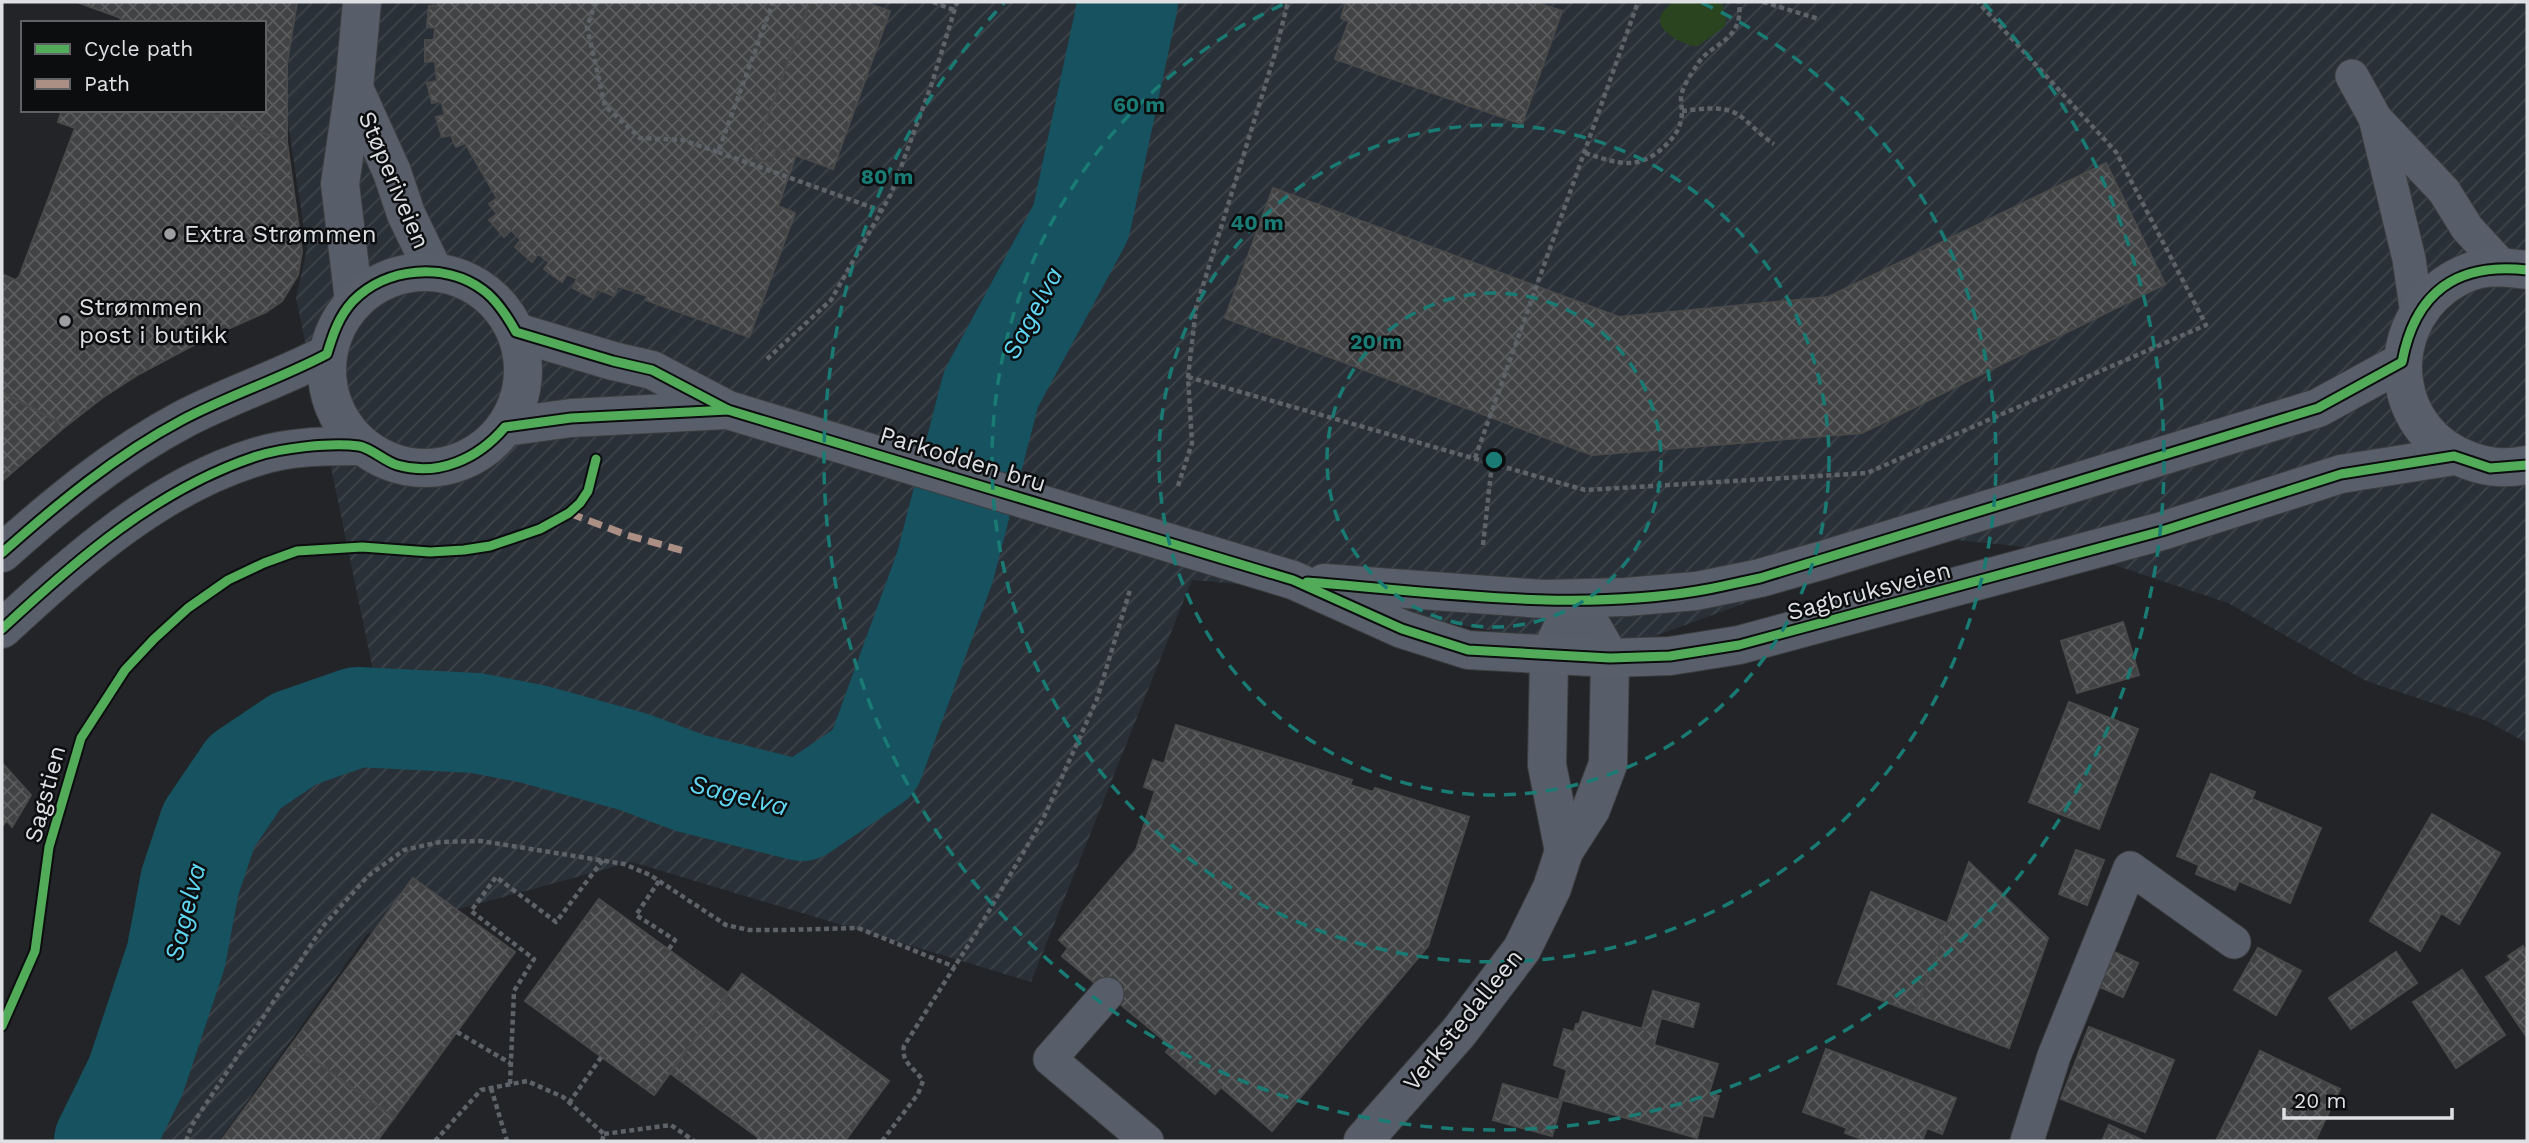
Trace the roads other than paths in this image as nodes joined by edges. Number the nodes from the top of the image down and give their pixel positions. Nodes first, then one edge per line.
1 (362, 2) edge
2 (2352, 76) dead end
3 (354, 88) junction
4 (2375, 118) junction
5 (2515, 269) edge
6 (434, 272) junction
7 (354, 301) junction
8 (2417, 314) junction
9 (516, 332) junction
10 (327, 354) junction
11 (2402, 362) junction
12 (728, 410) junction
13 (505, 427) junction
14 (361, 446) junction
15 (2454, 456) junction
16 (2527, 465) edge
17 (1124, 528) joint
18 (2, 553) edge
19 (1293, 580) junction
20 (1576, 599) junction
21 (2, 629) edge
22 (1549, 656) junction
23 (1609, 658) junction
24 (1564, 851) junction
25 (2234, 942) dead end
26 (1107, 994) dead end
27 (1147, 1141) edge
28 (1363, 1141) edge
29 (2027, 1141) edge

1 - 3 street, Støperiveien
2 - 4 lane
3 - 6 street, Støperiveien
3 - 7 street, Støperiveien
4 - 5 lane
4 - 8 lane
5 - 8 main road
6 - 7 main road
6 - 9 main road
7 - 10 main road
8 - 11 main road
9 - 12 main road
9 - 13 main road
10 - 14 main road
10 - 18 main road
11 - 15 main road
11 - 20 main road, Sagbruksveien
12 - 13 main road
12 - 17 main road, Parkodden bru
13 - 14 main road
14 - 21 main road
15 - 16 main road
15 - 23 main road, Sagbruksveien
17 - 19 main road, Sagbruksveien
19 - 20 main road, Sagbruksveien
19 - 22 main road, Sagbruksveien
20 - 22 street, Verkstedalleen
20 - 23 street, Verkstedalleen
22 - 23 main road, Sagbruksveien
22 - 24 street, Verkstedalleen
23 - 24 street, Verkstedalleen
24 - 28 street, Verkstedalleen
25 - 29 lane
26 - 27 lane

